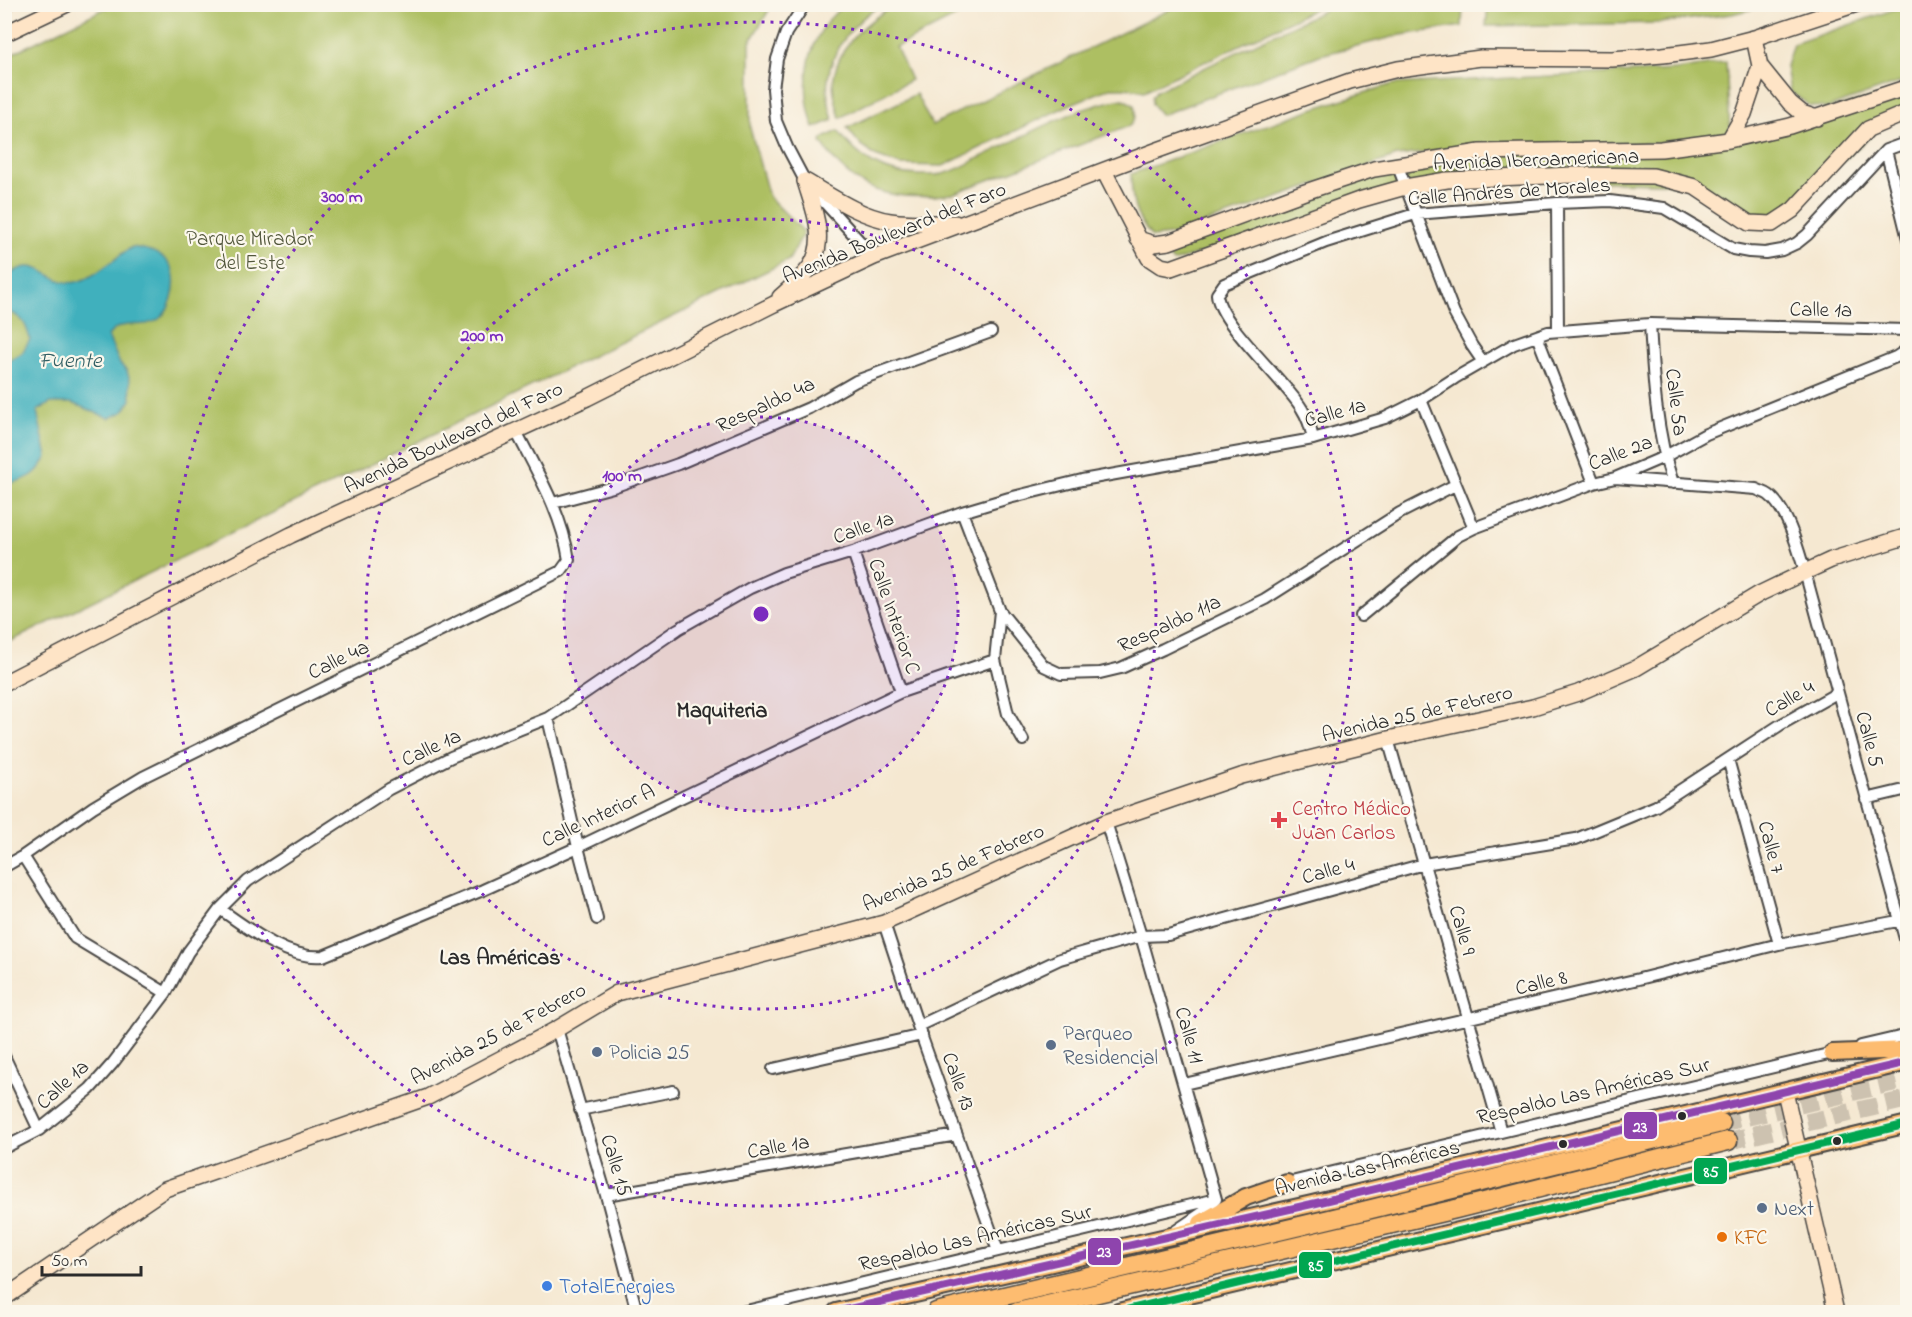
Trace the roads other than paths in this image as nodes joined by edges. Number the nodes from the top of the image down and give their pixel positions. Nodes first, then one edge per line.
1 (67, 4) edge
2 (805, 4) edge
3 (1857, 4) edge
4 (4, 34) edge
5 (1754, 38) junction
6 (1760, 66) junction
7 (1908, 87) edge
8 (1908, 112) edge
9 (1817, 118) junction
10 (1729, 140) junction
11 (1908, 142) edge
12 (1886, 150) junction
13 (1397, 165) junction
14 (1104, 171) junction
15 (805, 181) junction
16 (1405, 187) junction
17 (1557, 203) junction
18 (1415, 214) junction
19 (967, 222) junction
20 (1138, 239) junction
21 (1908, 239) edge
22 (874, 257) junction
23 (774, 304) junction
24 (1650, 324) junction
25 (1908, 330) edge
26 (1558, 331) junction
27 (991, 332) dead end
28 (1537, 336) junction
29 (1908, 349) edge
30 (1483, 362) junction
31 (1421, 400) junction
32 (516, 431) junction
33 (1313, 439) junction
34 (1664, 457) junction
35 (1616, 478) junction
36 (1594, 483) junction
37 (1673, 483) junction
38 (1455, 485) junction
39 (553, 503) junction
40 (962, 512) junction
41 (1474, 528) junction
42 (1908, 536) edge
43 (853, 552) junction
44 (1805, 572) junction
45 (1000, 611) junction
46 (1361, 616) dead end
47 (995, 660) junction
48 (4, 683) edge
49 (900, 692) junction
50 (1837, 693) junction
51 (548, 718) junction
52 (1388, 739) junction
53 (1023, 740) dead end
54 (1728, 759) junction
55 (1908, 789) edge
56 (1866, 799) junction
57 (1106, 822) junction
58 (578, 848) junction
59 (23, 856) junction
60 (1424, 864) junction
61 (4, 867) edge
62 (220, 909) junction
63 (597, 919) dead end
64 (1904, 920) edge
65 (884, 923) junction
66 (1141, 936) junction
67 (1779, 944) junction
68 (1908, 950) edge
69 (166, 993) junction
70 (1468, 1018) junction
71 (557, 1029) junction
72 (920, 1031) junction
73 (1908, 1035) edge
74 (1908, 1050) edge
75 (1832, 1053) junction
76 (4, 1056) edge
77 (1908, 1062) edge
78 (773, 1069) dead end
79 (1184, 1084) junction
80 (673, 1091) dead end
81 (1785, 1092) junction
82 (580, 1110) junction
83 (1721, 1123) tunnel mouth
84 (1908, 1124) edge
85 (39, 1130) junction
86 (1501, 1132) junction
87 (957, 1135) junction
88 (1728, 1141) tunnel mouth
89 (4, 1148) edge
90 (1798, 1150) junction
91 (1287, 1183) joint
92 (606, 1195) junction
93 (1216, 1199) junction
94 (1168, 1236) junction
95 (998, 1251) junction
96 (4, 1298) edge
97 (1128, 1311) edge
98 (637, 1312) edge
99 (742, 1312) edge
100 (836, 1312) edge
101 (936, 1312) edge
102 (1017, 1312) edge
103 (1836, 1312) edge

1 - 4 street
2 - 15 street
3 - 5 street, Avenida Boulevard del Faro
5 - 6 street
5 - 14 street, Avenida Boulevard del Faro
6 - 9 street
6 - 10 street
7 - 9 street, Avenida Iberoamericana
8 - 16 street, Avenida Iberoamericana
9 - 10 street, Avenida Iberoamericana
10 - 13 street, Avenida Iberoamericana
11 - 12 street, Calle Andrés de Morales
12 - 17 street, Calle Andrés de Morales
12 - 21 street
13 - 16 street
13 - 20 street, Avenida Iberoamericana
14 - 19 street, Avenida Boulevard del Faro
14 - 20 street, Avenida Iberoamericana
15 - 19 street
15 - 22 street
15 - 23 street
16 - 18 street
16 - 20 street, Avenida Iberoamericana
17 - 18 street, Calle Andrés de Morales
17 - 26 street
18 - 30 street
18 - 33 street, Calle Andrés de Morales
19 - 22 street, Avenida Boulevard del Faro
22 - 23 street, Avenida Boulevard del Faro
23 - 32 street, Avenida Boulevard del Faro
24 - 25 street, Calle 1a
24 - 26 street, Calle 1a
24 - 34 street, Calle 5a
26 - 28 street, Calle 1a
27 - 39 street, Respaldo 4a
28 - 30 street, Calle 1a
28 - 36 street
29 - 34 street, Calle 2a
30 - 31 street, Calle 1a
31 - 33 street, Calle 1a
31 - 38 street
32 - 39 street, Calle 4a
32 - 48 street, Avenida Boulevard del Faro
33 - 40 street, Calle 1a
34 - 35 street, Calle 2a
34 - 37 street, Calle 5a
35 - 36 street, Calle 2a
35 - 37 street
36 - 41 street, Calle 2a
37 - 44 street
38 - 41 street
38 - 45 street, Respaldo 11a
39 - 59 street, Calle 4a
40 - 43 street, Calle 1a
40 - 45 street, Respaldo 11a
41 - 46 street, Calle 2a
42 - 44 street, Avenida 25 de Febrero
43 - 49 street, Calle Interior C
43 - 51 street, Calle 1a
44 - 50 street, Calle 5
44 - 52 street, Avenida 25 de Febrero
45 - 47 street
47 - 49 street, Calle Interior A
47 - 53 street
49 - 58 street, Calle Interior A
50 - 54 street, Calle 4
50 - 56 street, Calle 5
51 - 58 street
51 - 62 street, Calle 1a
52 - 57 street, Avenida 25 de Febrero
52 - 60 street, Calle 9
54 - 60 street, Calle 4
54 - 67 street, Calle 7
55 - 56 street
56 - 64 street, Calle 5
57 - 65 street, Avenida 25 de Febrero
57 - 66 street, Calle 11
58 - 62 street, Calle Interior A
58 - 63 street
59 - 61 street, Calle 4a
59 - 69 street
60 - 66 street, Calle 4
60 - 70 street, Calle 9
62 - 69 street, Calle 1a
64 - 67 street, Calle 8
64 - 68 street, Calle 5
65 - 71 street, Avenida 25 de Febrero
65 - 72 street, Calle 13
66 - 72 street, Calle 4
66 - 79 street, Calle 11
67 - 70 street, Calle 8
69 - 85 street, Calle 1a
70 - 79 street, Calle 8
70 - 86 street, Calle 9
71 - 82 street, Calle 15
71 - 96 street, Avenida 25 de Febrero
72 - 78 street, Calle 4
72 - 87 street, Calle 13
73 - 75 street, Respaldo Las Américas Sur
74 - 75 main road
75 - 86 street, Respaldo Las Américas Sur
76 - 85 street
77 - 81 main road, Avenida Las Américas
79 - 93 street, Calle 11
80 - 82 street
81 - 90 street
81 - 94 main road, Avenida Las Américas
82 - 92 street, Calle 15
83 - 101 highway
84 - 90 main road
85 - 89 street, Calle 1a
86 - 91 street, Respaldo Las Américas Sur
87 - 92 street, Calle 1a
87 - 95 street, Calle 13
88 - 102 highway
90 - 97 main road
90 - 103 street
91 - 94 main road
92 - 98 street, Calle 15
93 - 94 street
93 - 95 street, Respaldo Las Américas Sur
94 - 100 main road, Avenida Las Américas
95 - 99 street, Respaldo Las Américas Sur

